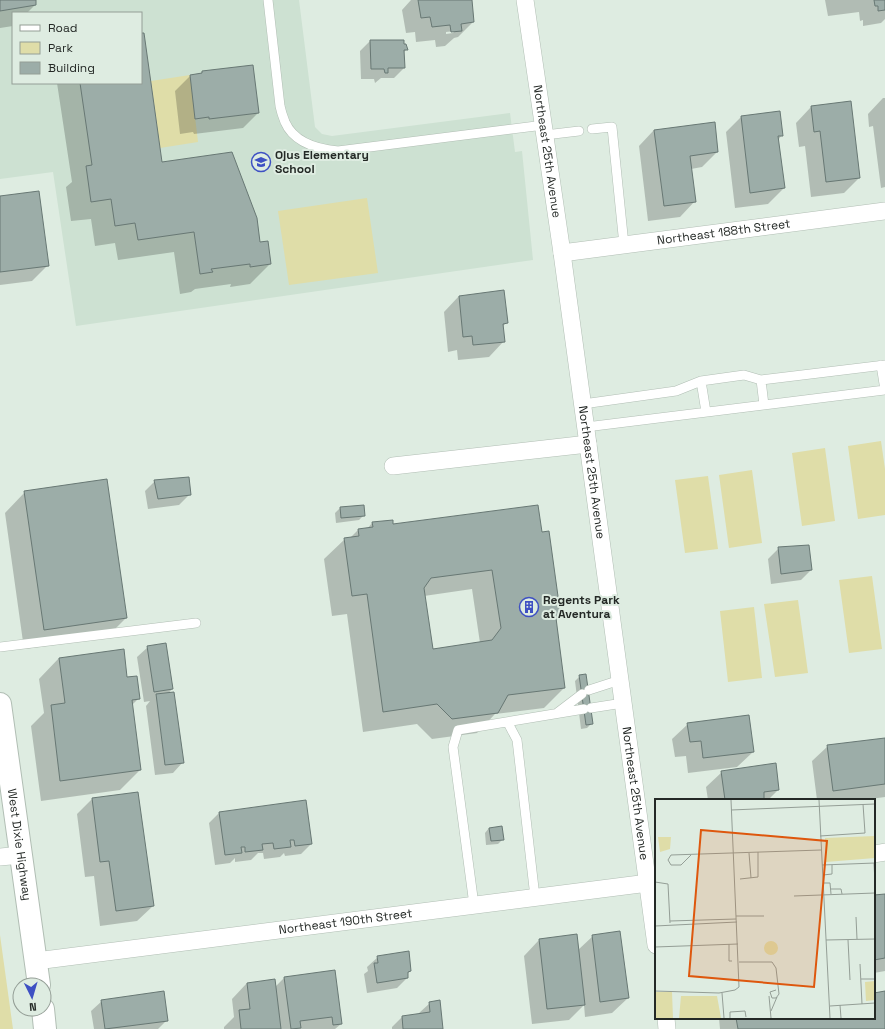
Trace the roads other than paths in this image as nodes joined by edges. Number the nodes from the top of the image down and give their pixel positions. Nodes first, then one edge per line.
1 (268, 0) edge
2 (525, 0) edge
3 (544, 130) junction
4 (592, 130) dead end
5 (579, 131) dead end
6 (885, 211) edge
7 (624, 245) junction
8 (562, 253) junction
9 (883, 365) edge
10 (761, 380) junction
11 (702, 381) junction
12 (885, 390) edge
13 (582, 404) junction
14 (764, 405) junction
15 (706, 412) junction
16 (586, 427) junction
17 (588, 444) junction
18 (393, 466) dead end
19 (196, 623) dead end
20 (0, 647) edge
21 (620, 680) junction
22 (623, 703) junction
23 (0, 704) edge
24 (556, 714) junction
25 (508, 723) junction
26 (2, 729) edge
27 (6, 789) edge
28 (885, 852) edge
29 (875, 854) edge
30 (10, 856) edge
31 (652, 882) edge
32 (535, 897) junction
33 (474, 905) junction
34 (655, 929) edge
35 (36, 961) junction
36 (38, 977) edge
37 (44, 1017) edge
38 (666, 1019) edge
39 (46, 1029) edge
40 (667, 1029) edge

1 - 3 lane
2 - 3 street, Northeast 25th Avenue
3 - 5 lane
3 - 8 street, Northeast 25th Avenue
4 - 7 lane
6 - 7 street, Northeast 188th Street
7 - 8 street, Northeast 188th Street
8 - 13 street, Northeast 25th Avenue
9 - 10 lane
9 - 12 lane
10 - 11 lane
10 - 14 lane
11 - 13 lane
11 - 15 lane
12 - 14 lane
13 - 16 street, Northeast 25th Avenue
14 - 15 lane
15 - 16 lane
16 - 17 street, Northeast 25th Avenue
17 - 18 street
17 - 21 street, Northeast 25th Avenue
19 - 20 lane
21 - 22 street, Northeast 25th Avenue
21 - 24 lane
22 - 24 lane
22 - 31 street, Northeast 25th Avenue
23 - 26 street, West Dixie Highway
24 - 25 lane
25 - 32 lane
25 - 33 lane
26 - 27 street, West Dixie Highway
27 - 30 street, West Dixie Highway
28 - 29 street
30 - 35 street, West Dixie Highway
31 - 32 street, Northeast 190th Street
31 - 34 street, Northeast 25th Avenue
32 - 33 street, Northeast 190th Street
33 - 35 street, Northeast 190th Street
35 - 36 street, West Dixie Highway
37 - 39 street
38 - 40 street

